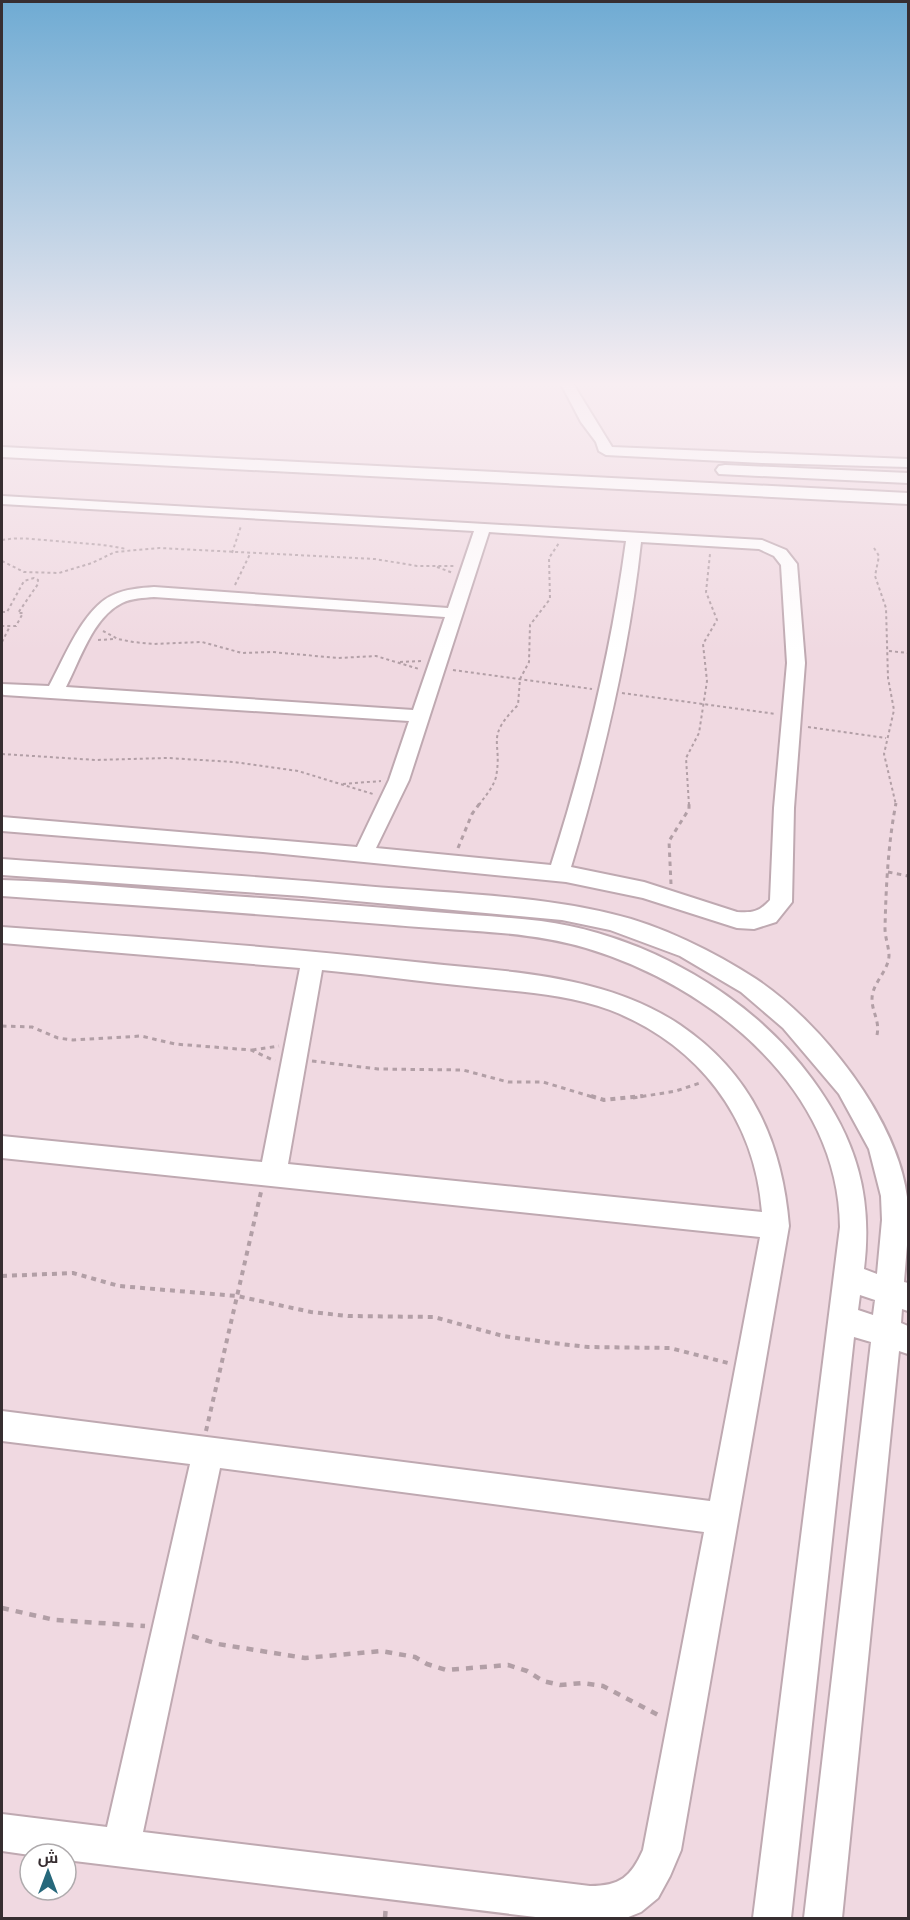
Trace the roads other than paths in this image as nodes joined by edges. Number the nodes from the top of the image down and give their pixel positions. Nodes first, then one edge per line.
1 (372, 472) edge
2 (816, 472) edge
3 (909, 478) edge
4 (2, 500) edge
5 (909, 500) edge
6 (483, 527) junction
7 (634, 536) junction
8 (455, 613) junction
9 (4, 689) dead end
10 (55, 692) junction
11 (420, 716) junction
12 (2, 824) edge
13 (363, 855) junction
14 (2, 867) edge
15 (559, 873) junction
16 (2, 888) edge
17 (2, 935) edge
18 (313, 960) junction
19 (2, 1147) edge
20 (269, 1174) junction
21 (776, 1226) junction
22 (848, 1278) junction
23 (899, 1294) edge
24 (842, 1319) junction
25 (897, 1336) edge
26 (2, 1426) edge
27 (205, 1451) junction
28 (724, 1519) junction
29 (2, 1833) edge
30 (121, 1848) junction
31 (772, 1918) edge
32 (823, 1918) edge

1 - 5 main road
2 - 3 main road
4 - 6 street
6 - 7 street
6 - 8 street
7 - 15 street
7 - 15 street
8 - 10 street
8 - 11 street
9 - 10 street
10 - 11 street
11 - 13 street
12 - 13 street
13 - 15 street
14 - 23 street
16 - 22 street
17 - 18 street
18 - 20 street
18 - 21 street
19 - 20 street
20 - 21 street
21 - 28 street
22 - 23 street
22 - 24 street
23 - 25 street
24 - 25 street
24 - 31 street
25 - 32 street
26 - 27 street
27 - 28 street
27 - 30 street
28 - 30 street
29 - 30 street

